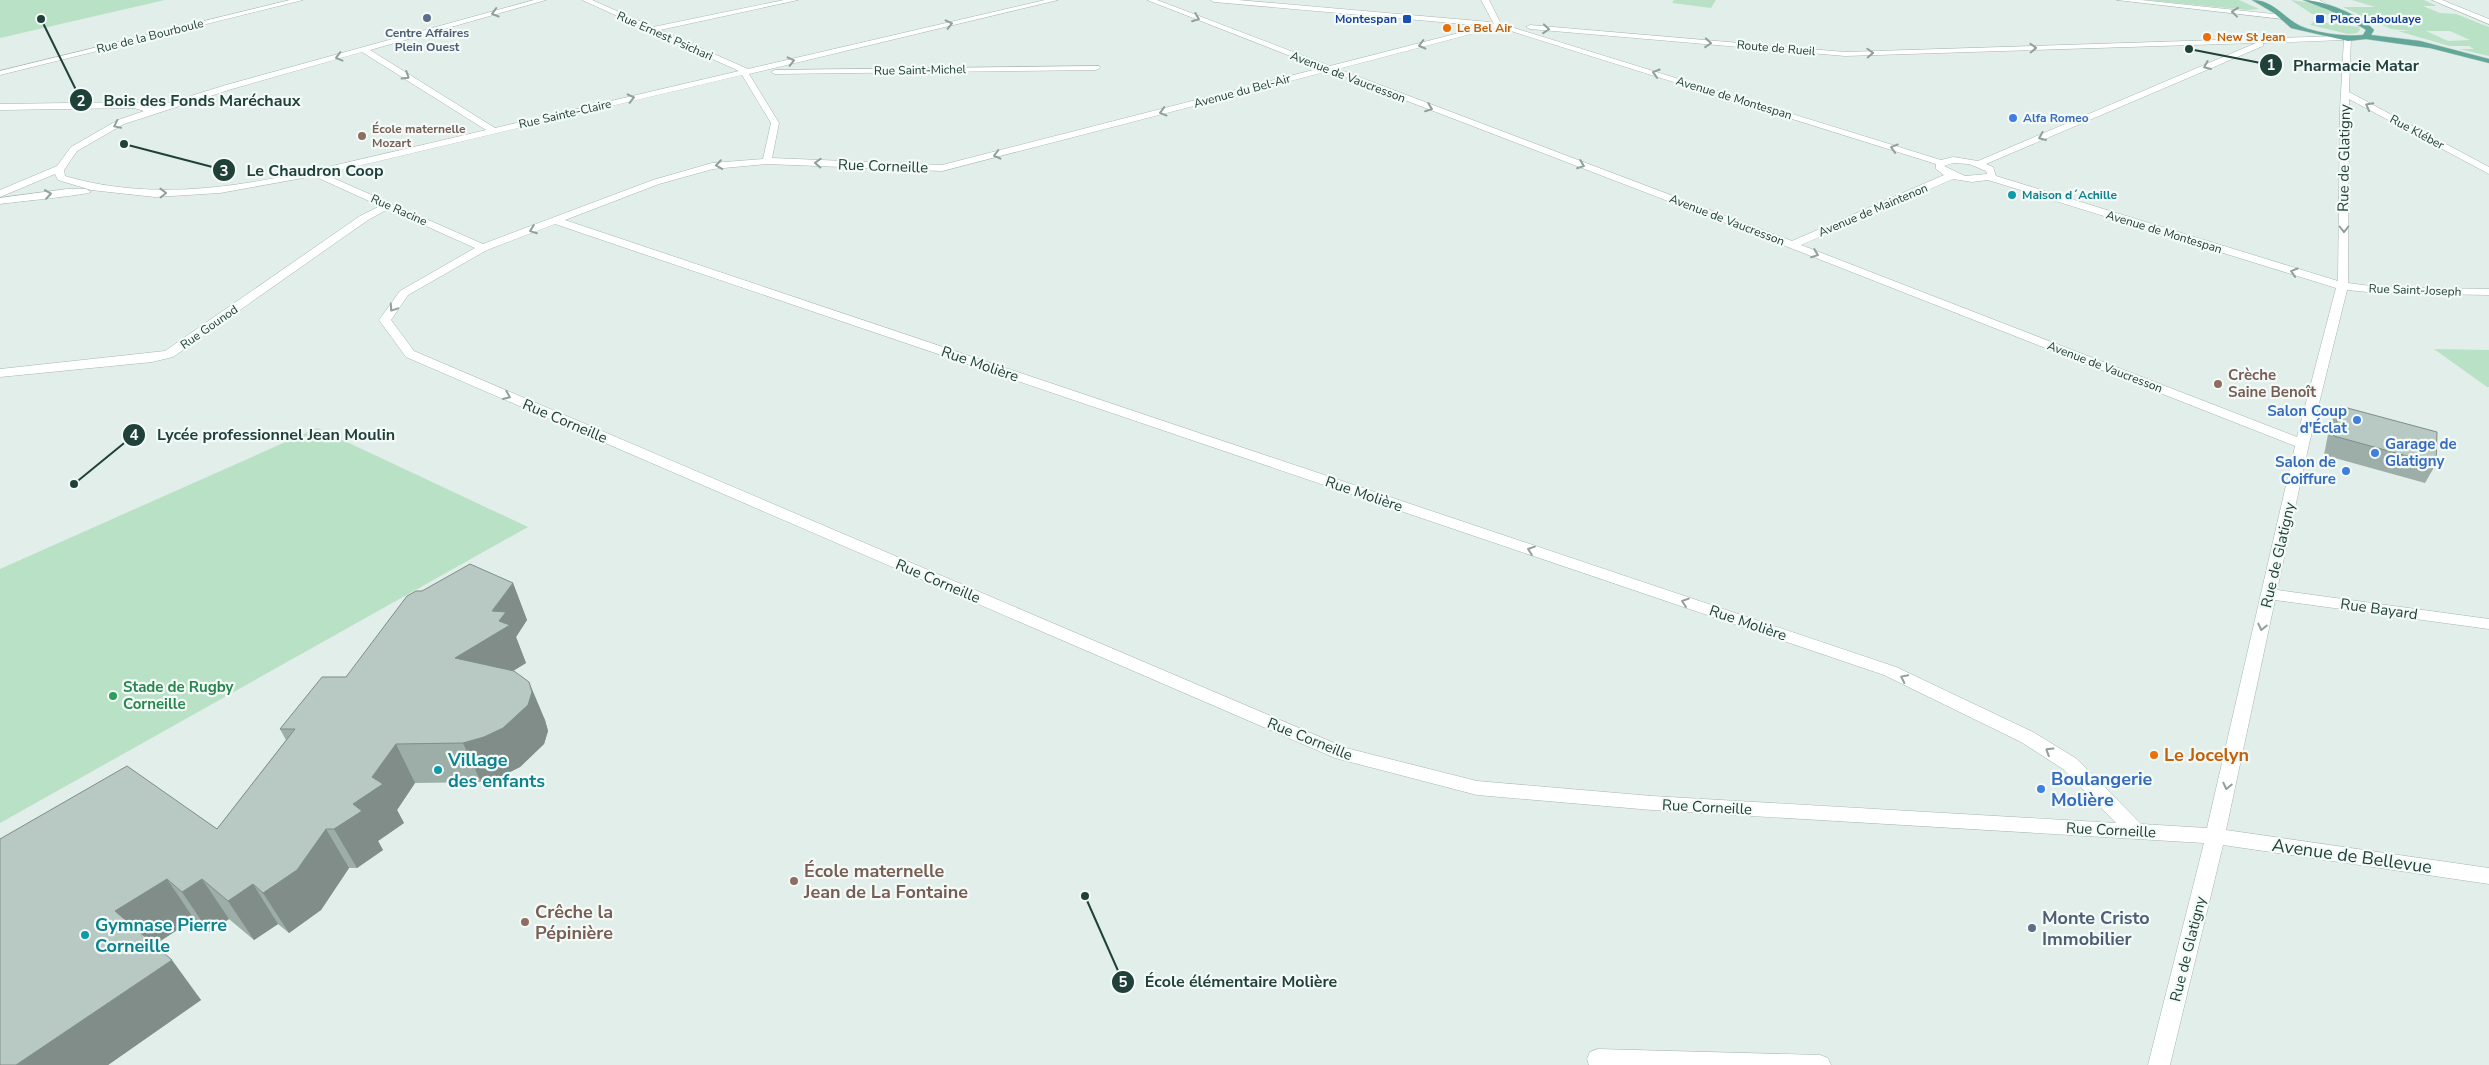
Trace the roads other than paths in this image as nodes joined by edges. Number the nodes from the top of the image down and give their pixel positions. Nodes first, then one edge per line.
1 (299, 0) edge
2 (542, 0) edge
3 (586, 0) edge
4 (794, 0) edge
5 (1054, 0) edge
6 (1150, 0) edge
7 (1214, 0) edge
8 (1485, 0) edge
9 (2121, 0) edge
10 (2256, 0) edge
11 (2307, 0) edge
12 (2313, 0) edge
13 (2436, 0) edge
14 (1274, 3) edge
15 (2324, 5) junction
16 (2283, 17) junction
17 (2489, 22) edge
18 (1498, 25) junction
19 (2294, 26) junction
20 (2366, 26) junction
21 (651, 30) junction
22 (2366, 37) junction
23 (2344, 38) junction
24 (2286, 39) junction
25 (2268, 40) junction
26 (2428, 46) junction
27 (364, 50) junction
28 (2489, 61) edge
29 (1096, 68) dead end
30 (1327, 69) junction
31 (0, 72) edge
32 (744, 72) junction
33 (2345, 93) junction
34 (0, 107) edge
35 (152, 110) junction
36 (492, 130) junction
37 (1044, 143) joint
38 (768, 160) junction
39 (1941, 163) junction
40 (1978, 164) junction
41 (60, 168) junction
42 (2489, 171) edge
43 (315, 173) junction
44 (1953, 175) junction
45 (1988, 177) junction
46 (115, 191) junction
47 (0, 194) edge
48 (0, 201) edge
49 (390, 205) junction
50 (556, 221) junction
51 (1792, 245) junction
52 (484, 248) junction
53 (2340, 286) junction
54 (2489, 292) edge
55 (0, 374) edge
56 (2302, 444) junction
57 (2269, 594) junction
58 (2489, 624) edge
59 (2136, 831) junction
60 (2215, 836) junction
61 (2489, 876) edge
62 (1598, 1059) dead end
63 (1820, 1065) edge
64 (2159, 1065) edge

1 - 31 street, Rue de la Bourboule
2 -> 27 street
3 - 21 street, Rue Ernest Psichari
4 - 21 street
32 -> 5 street, Rue Sainte-Claire
6 -> 30 street, Avenue de Vaucresson
7 - 14 street, Route de Rueil
8 - 18 street
16 -> 9 street
10 - 16 main road
11 - 15 main road
12 - 15 street
13 - 17 street
14 - 18 street, Route de Rueil
15 - 20 main road
16 - 19 main road
18 -> 25 street, Route de Rueil
18 -> 30 street, Avenue du Bel-Air
39 -> 18 street, Avenue de Montespan
19 - 23 main road
19 - 24 street
20 - 22 main road
20 - 26 main road
21 - 32 street, Rue Ernest Psichari
22 - 23 main road
22 - 26 main road
23 - 24 street, Route de Rueil
23 - 33 street, Rue de Glatigny
24 - 25 street, Route de Rueil
25 -> 40 street
26 - 28 main road
27 -> 35 street
27 -> 36 street
29 - 32 street, Rue Saint-Michel
30 -> 37 street, Avenue du Bel-Air
30 -> 51 street, Avenue de Vaucresson
36 -> 32 street, Rue Sainte-Claire
32 - 38 street
42 -> 33 street, Rue Kléber
33 -> 53 street, Rue de Glatigny
34 - 35 street
35 -> 41 street
36 - 43 street, Rue Sainte-Claire
37 -> 38 street, Rue Corneille
38 -> 50 street, Rue Corneille
39 - 40 street
39 - 44 street
40 - 45 street
41 - 46 street, Rue Sainte-Claire
41 - 47 street
46 -> 43 street, Rue Sainte-Claire
43 - 49 street, Rue Racine
44 - 45 street, Avenue de Montespan
44 - 51 street, Avenue de Maintenon
53 -> 45 street, Avenue de Montespan
48 -> 46 street
49 - 52 street, Rue Racine
49 - 55 street, Rue Gounod
50 -> 52 street, Rue Corneille
59 -> 50 street, Rue Molière
51 -> 56 street, Avenue de Vaucresson
52 -> 59 street, Rue Corneille
53 - 54 street, Rue Saint-Joseph
53 - 56 street, Rue de Glatigny
56 - 57 street, Rue de Glatigny
57 - 58 street, Rue Bayard
57 -> 60 street, Rue de Glatigny
59 - 60 street, Rue Corneille
60 - 61 street, Avenue de Bellevue
60 - 64 street, Rue de Glatigny
62 - 63 street

